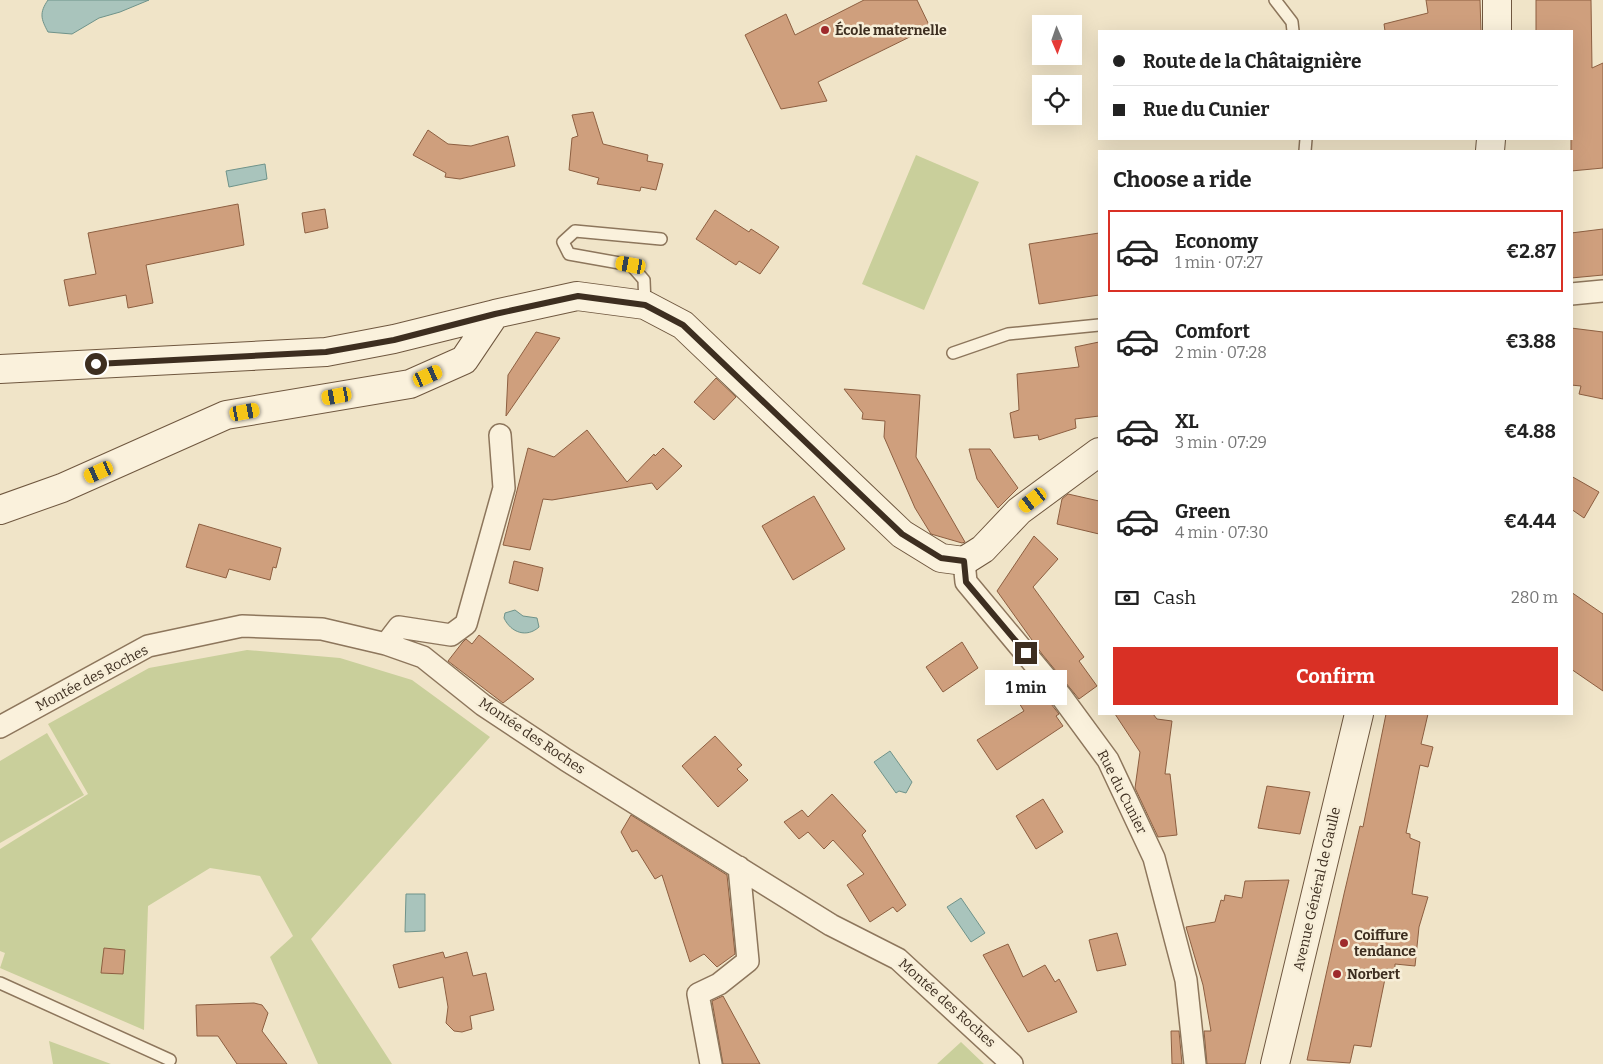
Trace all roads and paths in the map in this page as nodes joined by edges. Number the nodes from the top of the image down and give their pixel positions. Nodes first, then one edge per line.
1 (1275, 0) edge
2 (1497, 0) edge
3 (1294, 30) edge
4 (1497, 30) edge
5 (661, 239) dead end
6 (1603, 291) edge
7 (1573, 294) edge
8 (645, 305) junction
9 (495, 314) junction
10 (1098, 325) edge
11 (953, 354) dead end
12 (0, 369) edge
13 (500, 435) dead end
14 (1098, 453) edge
15 (0, 510) edge
16 (964, 561) junction
17 (386, 644) junction
18 (1359, 715) edge
19 (0, 728) edge
20 (740, 867) junction
21 (0, 983) edge
22 (170, 1060) dead end
23 (711, 1064) edge
24 (1012, 1064) edge
25 (1195, 1064) edge
26 (1275, 1064) edge

1 - 3 lane
2 - 4 street
5 - 8 lane
6 - 7 street
8 - 9 street
8 - 16 street
9 - 12 street
9 - 15 street
10 - 11 lane
13 - 17 street
14 - 16 street
16 - 25 street, Rue du Cunier
17 - 19 street, Montée des Roches
17 - 20 street, Montée des Roches
18 - 26 street, Avenue Général de Gaulle
20 - 23 street
20 - 24 street, Montée des Roches
21 - 22 lane

